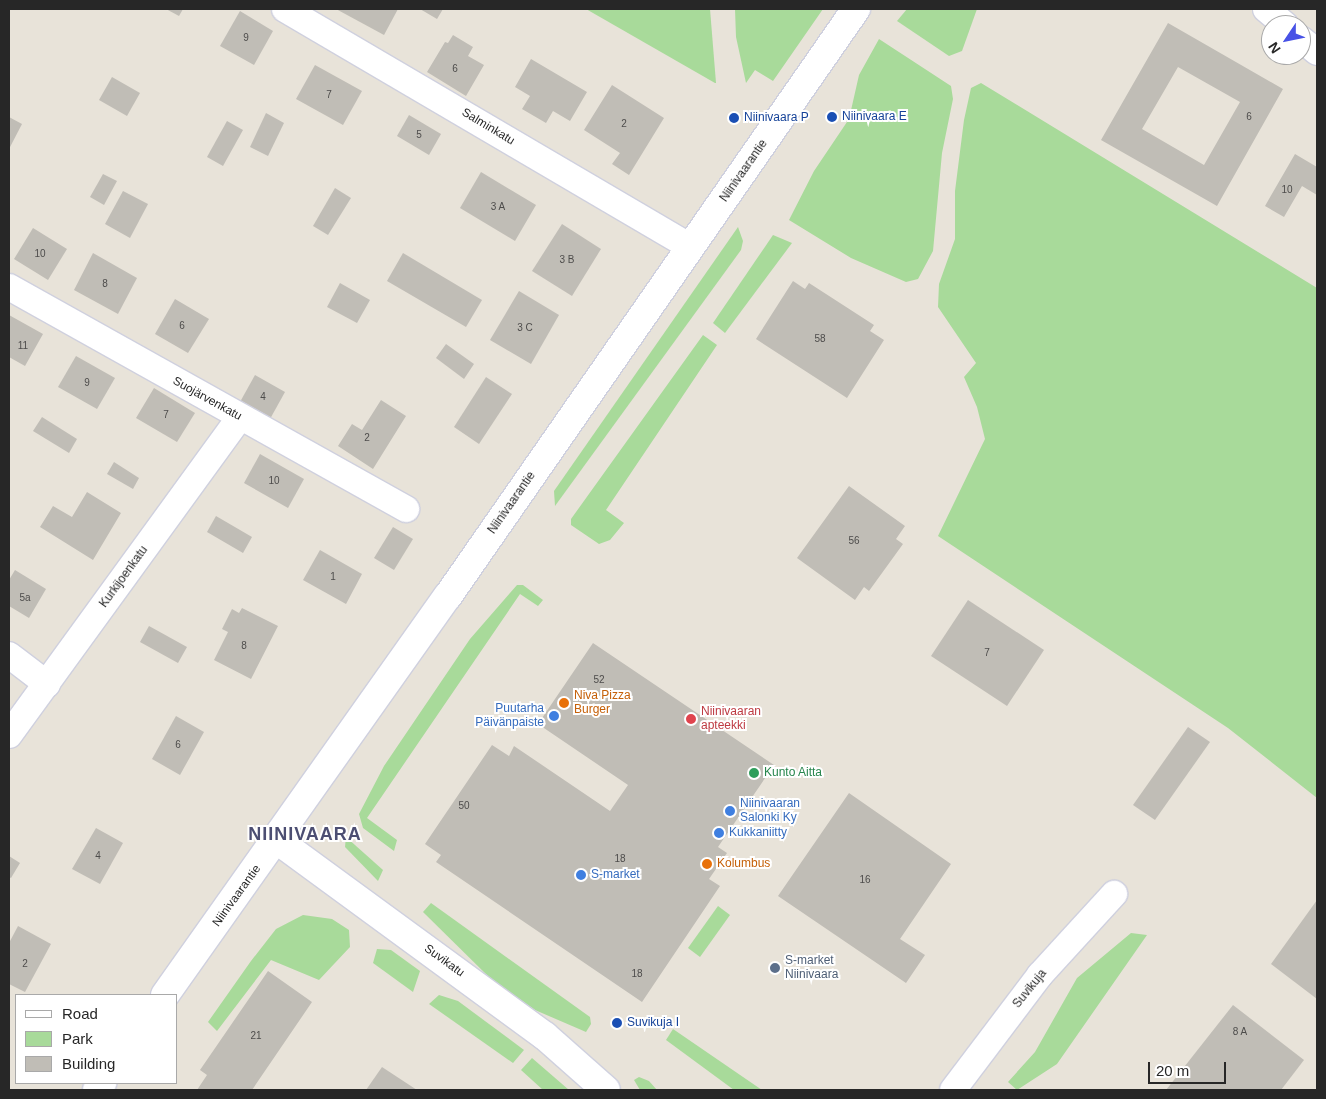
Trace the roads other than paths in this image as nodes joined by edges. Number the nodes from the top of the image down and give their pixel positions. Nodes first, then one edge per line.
1 (285, 9) edge
2 (856, 9) edge
3 (690, 247) junction
4 (9, 288) edge
5 (239, 418) junction
6 (406, 509) dead end
7 (9, 655) edge
8 (47, 684) junction
9 (9, 735) edge
10 (277, 840) junction
11 (1114, 894) dead end
12 (166, 994) edge
13 (606, 1090) edge
14 (953, 1090) edge

1 - 3 street, Salminkatu
2 - 3 main road, Niinivaarantie
3 - 10 main road, Niinivaarantie
4 - 5 street, Suojärvenkatu
5 - 6 street, Suojärvenkatu
5 - 8 street, Kurkijoenkatu
7 - 8 street
8 - 9 street, Kurkijoenkatu
10 - 12 main road, Niinivaarantie
10 - 13 main road, Suvikatu
11 - 14 street, Suvikuja

